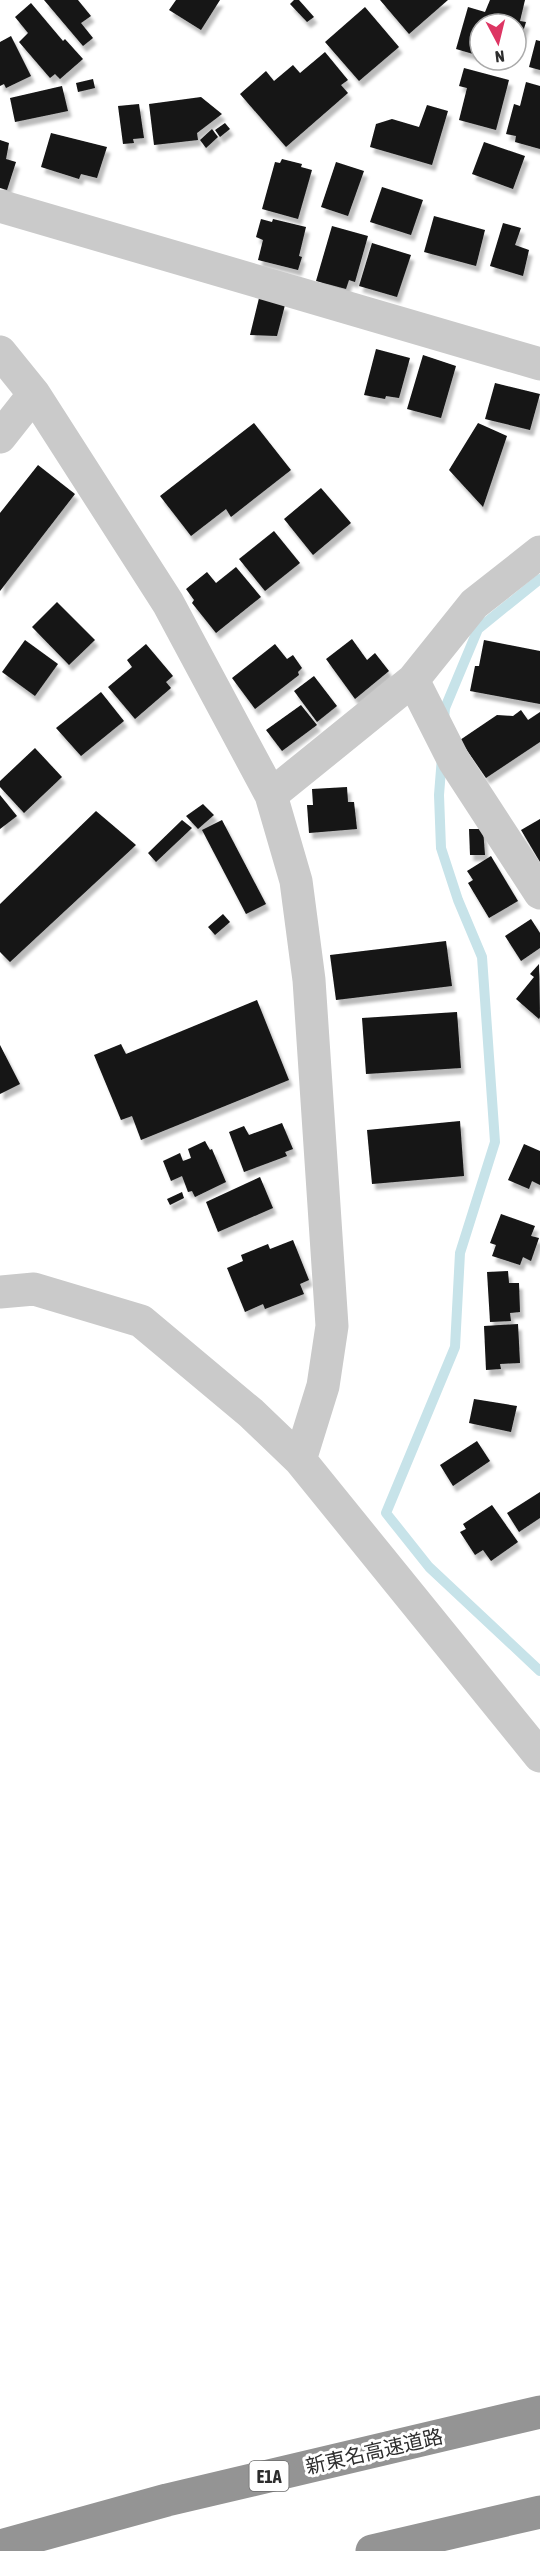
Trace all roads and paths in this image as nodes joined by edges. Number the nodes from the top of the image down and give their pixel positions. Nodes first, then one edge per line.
1 (0, 206) edge
2 (0, 352) edge
3 (540, 364) edge
4 (34, 394) junction
5 (0, 437) edge
6 (540, 552) edge
7 (413, 680) junction
8 (271, 795) junction
9 (540, 893) edge
10 (0, 1292) edge
11 (300, 1460) junction
12 (540, 1756) edge
13 (540, 2412) edge
14 (540, 2512) edge
15 (0, 2546) edge
16 (372, 2551) edge

1 - 3 street
2 - 4 street
4 - 5 street
4 - 8 street
6 - 7 street
7 - 8 street
7 - 9 street
8 - 11 street
10 - 11 street
11 - 12 street
13 - 15 highway, 新東名高速道路 / E1A
14 - 16 highway

